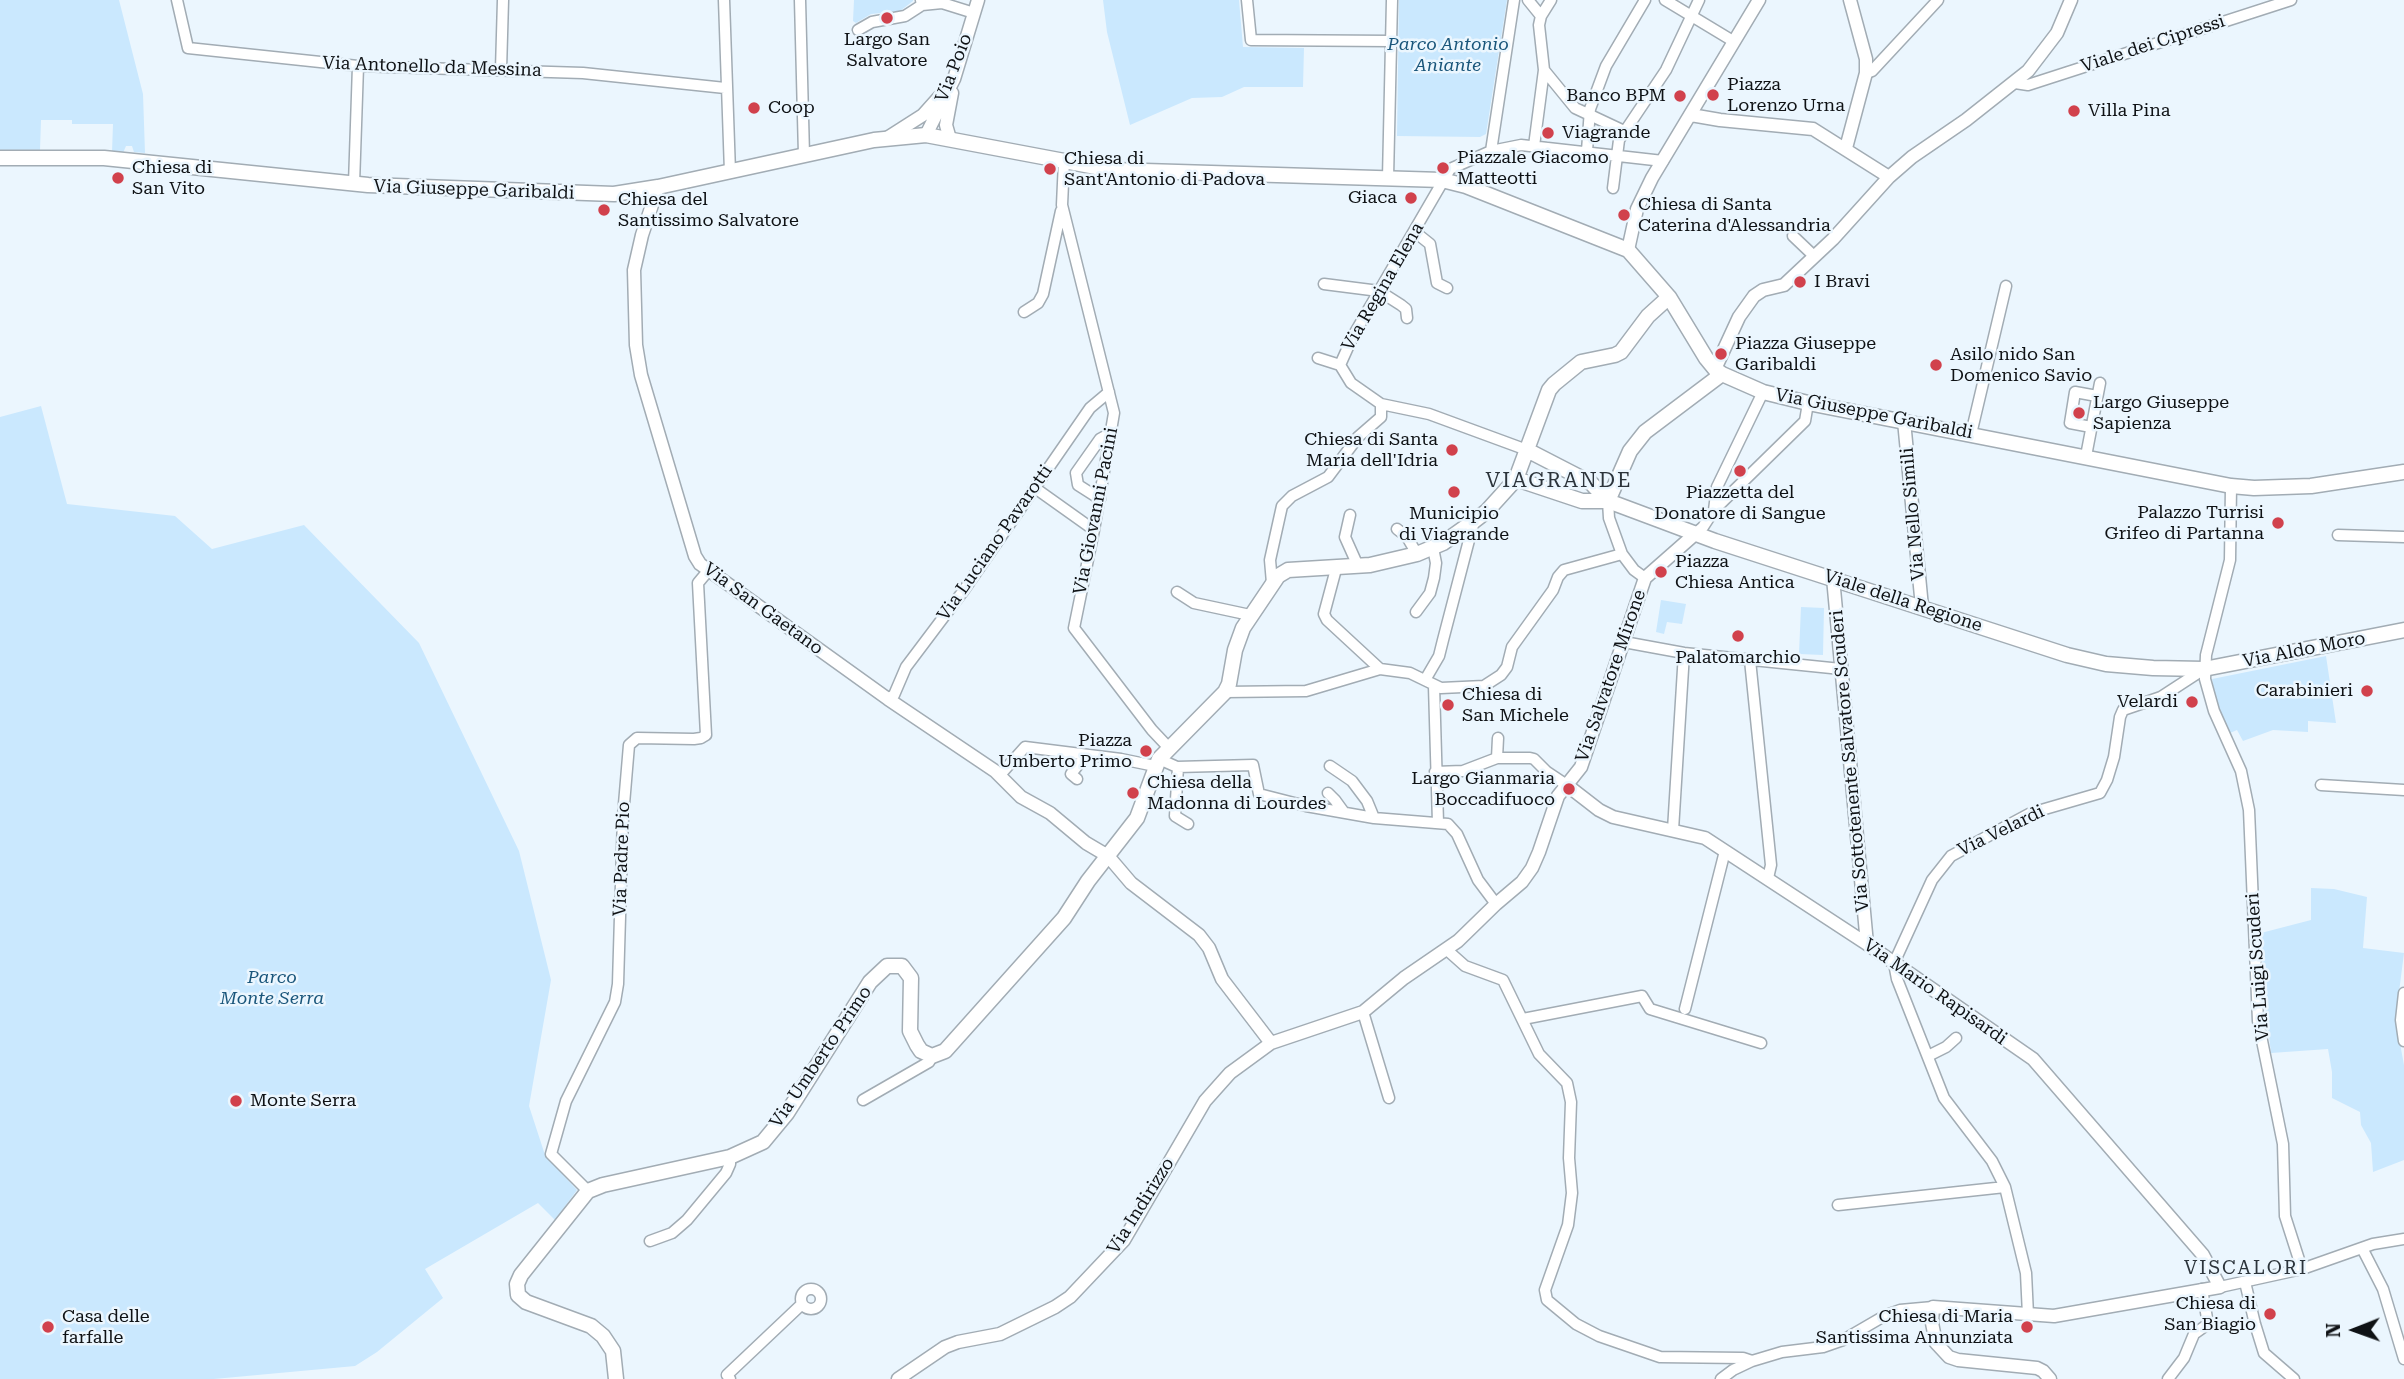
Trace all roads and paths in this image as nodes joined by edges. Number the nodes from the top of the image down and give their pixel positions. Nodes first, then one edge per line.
1 (177, 0) edge
2 (503, 0) edge
3 (724, 0) edge
4 (800, 0) edge
5 (978, 0) edge
6 (1247, 0) edge
7 (1392, 0) edge
8 (1514, 0) edge
9 (1528, 0) edge
10 (1551, 0) edge
11 (1644, 0) edge
12 (1665, 0) edge
13 (1699, 0) edge
14 (1759, 0) edge
15 (1850, 0) edge
16 (1938, 0) edge
17 (2071, 0) edge
18 (2291, 0) edge
19 (922, 2) edge
20 (974, 13) junction
21 (1541, 16) junction
22 (1692, 16) junction
23 (858, 30) dead end
24 (1391, 41) junction
25 (1733, 41) junction
26 (358, 66) junction
27 (500, 70) junction
28 (1544, 70) junction
29 (1866, 73) junction
30 (954, 79) junction
31 (2015, 83) junction
32 (725, 88) junction
33 (1691, 114) junction
34 (1591, 116) junction
35 (1624, 131) junction
36 (926, 135) junction
37 (887, 138) junction
38 (950, 139) junction
39 (1534, 146) junction
40 (1846, 148) junction
41 (1491, 151) junction
42 (1587, 151) junction
43 (804, 155) junction
44 (1618, 155) junction
45 (4, 159) edge
46 (1064, 160) junction
47 (1663, 161) junction
48 (730, 172) junction
49 (1889, 177) junction
50 (1388, 178) junction
51 (1442, 180) junction
52 (354, 184) junction
53 (658, 187) junction
54 (1613, 188) dead end
55 (1062, 205) junction
56 (1415, 232) junction
57 (1793, 236) dead end
58 (1628, 250) junction
59 (1814, 256) junction
60 (1324, 284) dead end
61 (2006, 286) dead end
62 (1447, 288) dead end
63 (1379, 291) junction
64 (1669, 297) junction
65 (1024, 312) dead end
66 (1407, 318) dead end
67 (1318, 358) dead end
68 (1340, 365) junction
69 (1718, 372) junction
70 (2099, 383) dead end
71 (1109, 392) junction
72 (1763, 392) junction
73 (2097, 396) junction
74 (1808, 403) junction
75 (1381, 404) junction
76 (1904, 421) junction
77 (2091, 427) junction
78 (1111, 433) junction
79 (1971, 434) junction
80 (1528, 448) junction
81 (2086, 456) junction
82 (2404, 471) edge
83 (1516, 479) junction
84 (2231, 486) junction
85 (1035, 488) junction
86 (1100, 499) junction
87 (1608, 501) junction
88 (1714, 510) junction
89 (1350, 515) dead end
90 (1474, 521) junction
91 (1397, 529) dead end
92 (1094, 530) junction
93 (1695, 534) junction
94 (2338, 535) dead end
95 (2404, 537) edge
96 (1433, 548) junction
97 (1417, 554) junction
98 (1622, 554) junction
99 (1358, 566) junction
100 (1336, 569) junction
101 (708, 571) junction
102 (1645, 578) junction
103 (1833, 578) junction
104 (1272, 583) junction
105 (1177, 592) dead end
106 (1922, 607) junction
107 (1416, 612) dead end
108 (1250, 615) junction
109 (2404, 630) edge
110 (1624, 642) junction
111 (1684, 653) junction
112 (1750, 660) junction
113 (1380, 669) junction
114 (1840, 669) junction
115 (2204, 669) junction
116 (1429, 683) junction
117 (1225, 692) junction
118 (888, 699) junction
119 (1498, 738) dead end
120 (1086, 755) junction
121 (1162, 757) junction
122 (1497, 758) junction
123 (1330, 766) dead end
124 (1177, 767) junction
125 (1435, 772) junction
126 (1000, 775) junction
127 (1077, 779) dead end
128 (2321, 785) dead end
129 (1568, 786) junction
130 (2404, 790) edge
131 (1328, 793) dead end
132 (1343, 811) junction
133 (1374, 818) junction
134 (1438, 823) junction
135 (1188, 824) dead end
136 (1673, 830) junction
137 (1725, 851) junction
138 (1108, 856) junction
139 (1768, 878) junction
140 (1496, 904) junction
141 (1867, 944) junction
142 (1447, 950) junction
143 (1894, 963) junction
144 (2404, 993) edge
145 (1685, 1009) dead end
146 (1363, 1012) junction
147 (1523, 1018) junction
148 (1956, 1038) dead end
149 (2404, 1041) edge
150 (1761, 1043) dead end
151 (1271, 1044) junction
152 (932, 1056) junction
153 (1927, 1056) junction
154 (1389, 1098) dead end
155 (863, 1100) dead end
156 (730, 1157) junction
157 (2005, 1187) junction
158 (588, 1191) junction
159 (1838, 1205) dead end
160 (2404, 1239) edge
161 (650, 1241) dead end
162 (2362, 1248) junction
163 (2203, 1255) junction
164 (2302, 1269) junction
165 (2245, 1282) junction
166 (2220, 1287) junction
167 (2202, 1289) junction
168 (802, 1304) dead end
169 (1933, 1307) junction
170 (2028, 1315) junction
171 (2404, 1359) edge
172 (1752, 1361) junction
173 (2279, 1365) junction
174 (616, 1379) edge
175 (730, 1379) edge
176 (898, 1379) edge
177 (1721, 1379) edge
178 (2050, 1379) edge
179 (2168, 1379) edge
180 (2276, 1379) edge
181 (2294, 1379) edge

1 - 26 street, Via Antonello da Messina
2 - 27 street
3 - 32 street
4 - 43 street
5 - 20 street, Via Poio
6 - 24 street
7 - 24 street
8 - 41 street
9 - 21 street
10 - 21 street
11 - 34 street
12 - 22 street
13 - 22 street
14 - 25 street
15 - 29 street
16 - 29 street
17 - 31 street
18 - 31 street, Viale dei Cipressi
19 - 20 street
19 - 23 street
20 - 30 street, Via Poio
21 - 28 street
22 - 25 street
22 - 35 street
24 - 50 street
25 - 33 street
26 - 27 street, Via Antonello da Messina
26 - 52 street
27 - 32 street, Via Antonello da Messina
28 - 34 street
28 - 39 street
29 - 40 street
30 - 36 street, Via Poio
30 - 37 street
30 - 38 street
31 - 49 street
32 - 48 street
33 - 40 street
33 - 47 street
34 - 35 street
34 - 42 street
35 - 44 street
36 - 37 main road, Via Giuseppe Garibaldi
36 - 38 main road, Via Giuseppe Garibaldi
37 - 43 main road, Via Giuseppe Garibaldi
38 - 46 main road, Via Giuseppe Garibaldi
39 - 41 street
39 - 42 street
40 - 49 street
41 - 51 street
42 - 44 street
43 - 48 main road, Via Giuseppe Garibaldi
44 - 47 street
44 - 54 street
45 - 52 main road, Via Giuseppe Garibaldi
46 - 50 main road, Via Giuseppe Garibaldi
46 - 55 street, Via Giovanni Pacini
47 - 58 street
48 - 53 main road, Via Giuseppe Garibaldi
49 - 59 street
50 - 51 main road, Via Giuseppe Garibaldi
51 - 56 street, Via Regina Elena
51 - 58 main road, Via Giuseppe Garibaldi
52 - 53 main road, Via Giuseppe Garibaldi
53 - 101 street, Via San Gaetano
55 - 65 street
55 - 71 street, Via Giovanni Pacini
56 - 62 street
56 - 63 street, Via Regina Elena
57 - 59 street
58 - 64 main road, Via Giuseppe Garibaldi
59 - 69 street
60 - 63 street
61 - 79 street
63 - 66 street
63 - 68 street, Via Regina Elena
64 - 69 main road, Via Giuseppe Garibaldi
64 - 80 main road
67 - 68 street
68 - 75 street, Via Regina Elena
69 - 72 main road, Via Giuseppe Garibaldi
69 - 87 main road
70 - 73 street
71 - 78 street, Via Giovanni Pacini
71 - 85 street, Via Luciano Pavarotti
72 - 74 main road, Via Giuseppe Garibaldi
72 - 88 street
73 - 77 street
73 - 77 street
74 - 76 main road, Via Giuseppe Garibaldi
74 - 88 street
75 - 80 street
75 - 104 street
76 - 79 main road, Via Giuseppe Garibaldi
76 - 106 street, Via Nello Simili
77 - 81 street
78 - 86 street, Via Giovanni Pacini
78 - 86 street
79 - 81 main road, Via Giuseppe Garibaldi
80 - 83 main road
80 - 87 main road
81 - 84 main road, Via Giuseppe Garibaldi
82 - 84 main road, Via Giuseppe Garibaldi
83 - 87 main road
83 - 90 main road
84 - 115 street
85 - 92 street
85 - 118 street, Via Luciano Pavarotti
86 - 92 street, Via Giovanni Pacini
87 - 93 main road, Viale della Regione
87 - 98 street, Via Salvatore Mirone
88 - 93 street
89 - 99 street
90 - 96 main road
90 - 116 street
91 - 97 street
92 - 121 street, Via Giovanni Pacini
93 - 102 street
93 - 103 main road, Viale della Regione
94 - 95 street
96 - 97 main road
96 - 107 street
97 - 99 main road
98 - 102 street, Via Salvatore Mirone
98 - 116 street
99 - 100 main road
100 - 104 main road
100 - 113 street
101 - 118 street, Via San Gaetano
101 - 158 street, Via Padre Pio
102 - 110 street, Via Salvatore Mirone
103 - 106 main road, Viale della Regione
103 - 114 street, Via Sottotenente Salvatore Scuderi
104 - 108 main road
105 - 108 street
106 - 115 main road, Viale della Regione
108 - 117 main road
109 - 115 main road, Via Aldo Moro
110 - 111 street
110 - 129 street, Via Salvatore Mirone
111 - 112 street
111 - 136 street
112 - 114 street
112 - 139 street
113 - 116 street
113 - 117 street
114 - 141 street, Via Sottotenente Salvatore Scuderi
115 - 143 street, Via Velardi
115 - 164 street, Via Luigi Scuderi
116 - 125 street
117 - 121 main road
118 - 126 street, Via San Gaetano
119 - 122 street
120 - 121 street
120 - 126 street
120 - 127 street
121 - 124 street
121 - 138 main road
122 - 125 street
122 - 129 street
123 - 133 street
124 - 132 street
124 - 135 street
125 - 134 street
126 - 138 street, Via San Gaetano
128 - 130 street
129 - 136 street, Via Mario Rapisardi
129 - 140 street, Via Indirizzo
131 - 132 street
132 - 133 street
133 - 134 street
134 - 140 street
136 - 137 street, Via Mario Rapisardi
137 - 139 street, Via Mario Rapisardi
137 - 145 street
138 - 151 street, Via San Gaetano
138 - 152 main road
139 - 141 street, Via Mario Rapisardi
140 - 142 street, Via Indirizzo
141 - 143 street, Via Mario Rapisardi
142 - 146 street, Via Indirizzo
142 - 147 street
143 - 153 street
143 - 163 street, Via Mario Rapisardi
144 - 149 street
146 - 151 street, Via Indirizzo
146 - 154 street
147 - 150 street
147 - 172 street
148 - 153 street
151 - 176 street, Via Indirizzo
152 - 155 street
152 - 156 main road, Via Umberto Primo
153 - 157 street
156 - 158 main road, Via Umberto Primo
156 - 161 street
157 - 159 street
157 - 170 street
158 - 174 main road
160 - 162 street
162 - 164 street
162 - 171 street
163 - 166 street, Via Mario Rapisardi
163 - 167 street
164 - 165 street
165 - 166 street
165 - 173 street
166 - 167 street
167 - 170 street
167 - 179 street
168 - 175 street
169 - 170 street
169 - 172 street
169 - 178 street
172 - 177 street
173 - 180 street
173 - 181 street

